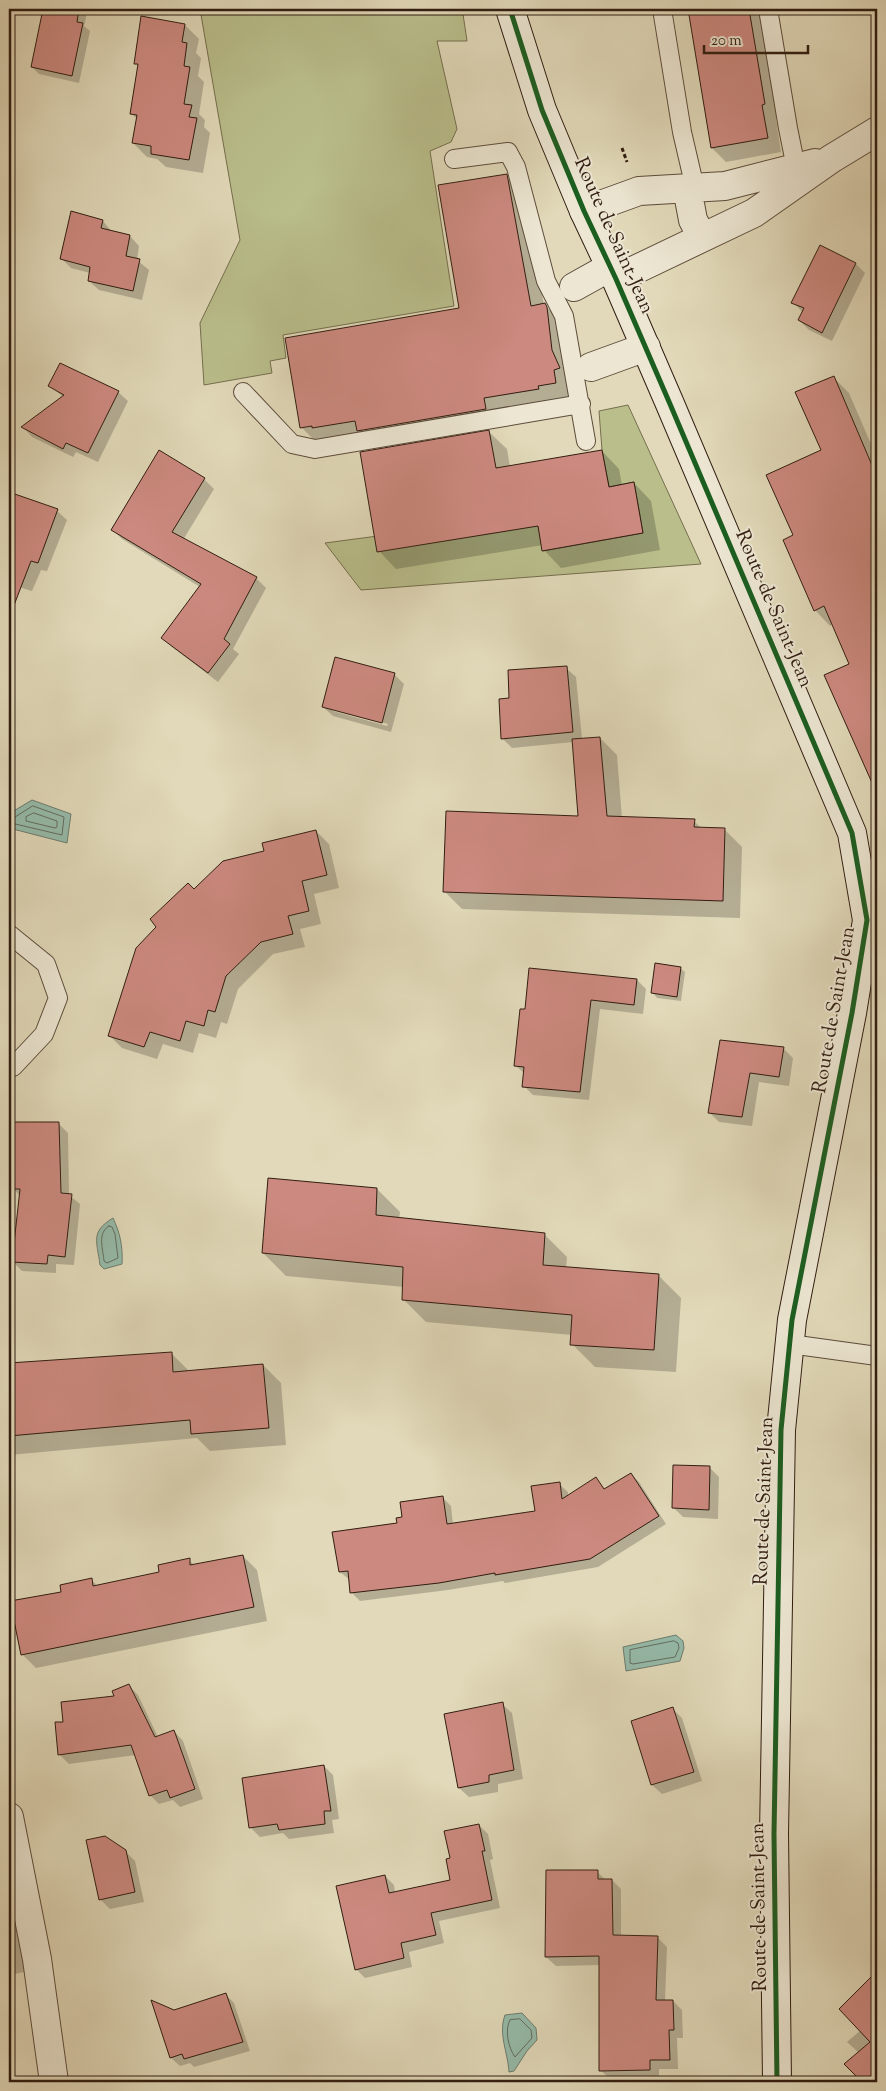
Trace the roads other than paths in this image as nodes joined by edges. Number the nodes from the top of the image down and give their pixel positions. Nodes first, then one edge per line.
1 (510, 9) edge
2 (662, 9) edge
3 (768, 9) edge
4 (877, 131) edge
5 (454, 159) dead end
6 (831, 159) junction
7 (796, 168) junction
8 (691, 188) junction
9 (584, 211) junction
10 (702, 237) junction
11 (613, 273) junction
12 (564, 291) junction
13 (646, 347) junction
14 (583, 368) junction
15 (243, 392) dead end
16 (581, 404) junction
17 (586, 441) dead end
18 (9, 934) edge
19 (13, 1067) dead end
20 (790, 1344) junction
21 (877, 1356) edge
22 (9, 1817) edge
23 (54, 2082) edge
24 (777, 2082) edge

1 - 9 street, Route de Saint-Jean
2 - 8 lane
3 - 7 lane
4 - 6 street
5 - 12 lane
6 - 7 street
6 - 10 street
7 - 8 street
8 - 9 street
8 - 10 street
9 - 11 street, Route de Saint-Jean
10 - 11 street
11 - 12 street
11 - 13 street, Route de Saint-Jean
12 - 14 lane
13 - 14 street
13 - 20 street, Route de Saint-Jean
14 - 16 lane
15 - 16 lane
16 - 17 lane
18 - 19 lane
20 - 21 lane
20 - 24 street, Route de Saint-Jean
22 - 23 street

